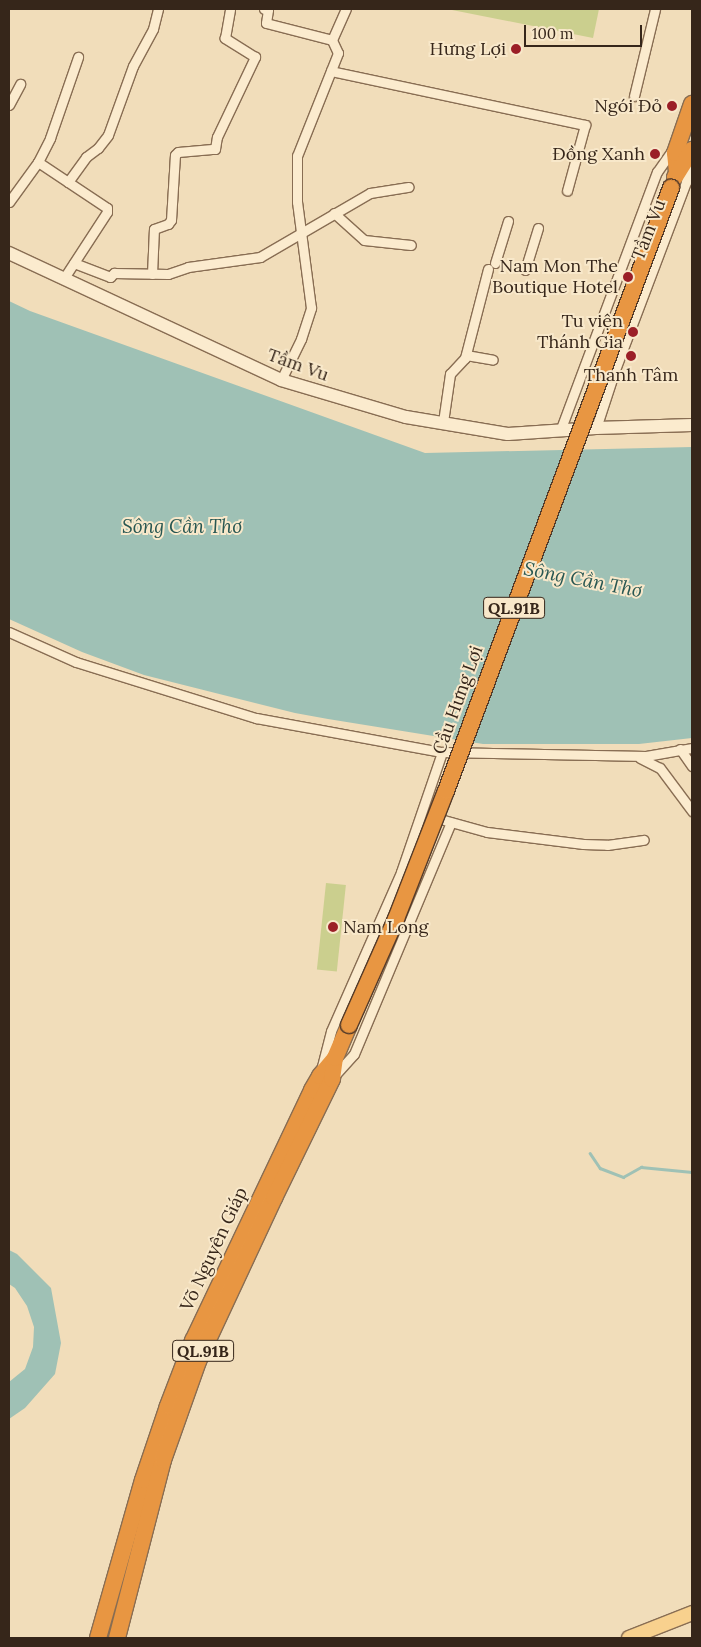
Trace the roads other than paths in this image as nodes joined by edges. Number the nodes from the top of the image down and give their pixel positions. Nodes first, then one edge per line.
1 (158, 9) edge
2 (230, 9) edge
3 (264, 9) edge
4 (346, 9) edge
5 (655, 9) edge
6 (332, 40) junction
7 (78, 57) dead end
8 (331, 71) junction
9 (20, 84) dead end
10 (634, 96) dead end
11 (692, 104) edge
12 (9, 105) edge
13 (687, 149) edge
14 (38, 162) junction
15 (68, 182) junction
16 (409, 187) dead end
17 (567, 191) dead end
18 (9, 202) edge
19 (334, 213) junction
20 (508, 221) dead end
21 (538, 228) dead end
22 (301, 233) junction
23 (411, 245) dead end
24 (9, 253) edge
25 (74, 263) junction
26 (525, 270) dead end
27 (152, 274) junction
28 (64, 278) junction
29 (466, 355) junction
30 (493, 360) dead end
31 (281, 380) junction
32 (443, 422) junction
33 (692, 425) edge
34 (596, 428) junction
35 (560, 431) junction
36 (9, 632) edge
37 (692, 748) edge
38 (676, 750) junction
39 (442, 752) junction
40 (635, 756) junction
41 (692, 766) edge
42 (692, 811) edge
43 (421, 813) junction
44 (451, 822) junction
45 (644, 840) dead end
46 (349, 1025) joint
47 (326, 1078) junction
48 (268, 1195) junction
49 (692, 1613) edge
50 (98, 1638) edge
51 (117, 1638) edge
52 (630, 1638) edge

1 - 15 street
2 - 27 street
3 - 6 street
4 - 6 street
5 - 10 street
6 - 8 street
7 - 14 street
8 - 17 street
8 - 22 street
9 - 12 street
11 - 13 highway, QL.91B
13 - 34 street, Tầm Vu
13 - 35 street
13 - 46 highway, Cầu Hưng Lợi / QL.91B, bridge
14 - 15 street
14 - 18 street
15 - 25 street
16 - 19 street
19 - 22 street
19 - 23 street
20 - 29 street
21 - 26 street
22 - 27 street
22 - 31 street
24 - 28 street, Tầm Vu
25 - 27 street
25 - 28 street
28 - 31 street, Tầm Vu
29 - 30 street
29 - 32 street
31 - 32 street, Tầm Vu
32 - 35 street, Tầm Vu
33 - 34 street, Tầm Vu
34 - 35 street, Tầm Vu
36 - 39 street
37 - 38 street
38 - 40 street
38 - 41 street
39 - 40 street
39 - 43 street
40 - 42 street
43 - 44 street
43 - 47 street
44 - 45 street
44 - 47 street
46 - 47 highway, Võ Nguyên Giáp / QL.91B
47 - 48 highway, Võ Nguyên Giáp / QL.91B
48 - 50 highway, Võ Nguyên Giáp / QL.91B
48 - 51 highway, Võ Nguyên Giáp / QL.91B
49 - 52 main road

